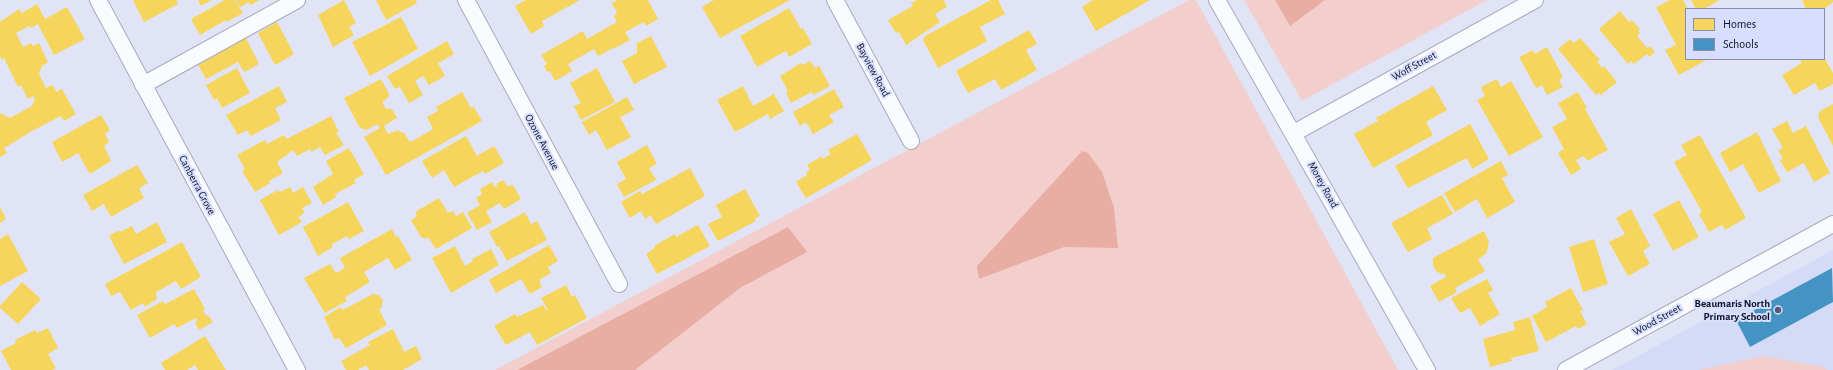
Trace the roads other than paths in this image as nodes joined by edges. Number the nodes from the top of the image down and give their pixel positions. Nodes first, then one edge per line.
1 (98, 0) edge
2 (297, 0) edge
3 (466, 0) edge
4 (835, 0) edge
5 (1217, 0) edge
6 (1535, 0) edge
7 (143, 85) junction
8 (1294, 133) junction
9 (911, 141) dead end
10 (1833, 224) edge
11 (618, 284) dead end
12 (297, 370) edge
13 (1426, 370) edge
14 (1566, 370) edge

1 - 7 street, Canberra Grove
2 - 7 street
3 - 11 street, Ozone Avenue
4 - 9 street, Bayview Road
5 - 8 street, Morey Road
6 - 8 street, Woff Street
7 - 12 street, Canberra Grove
8 - 13 street, Morey Road
10 - 14 street, Wood Street

